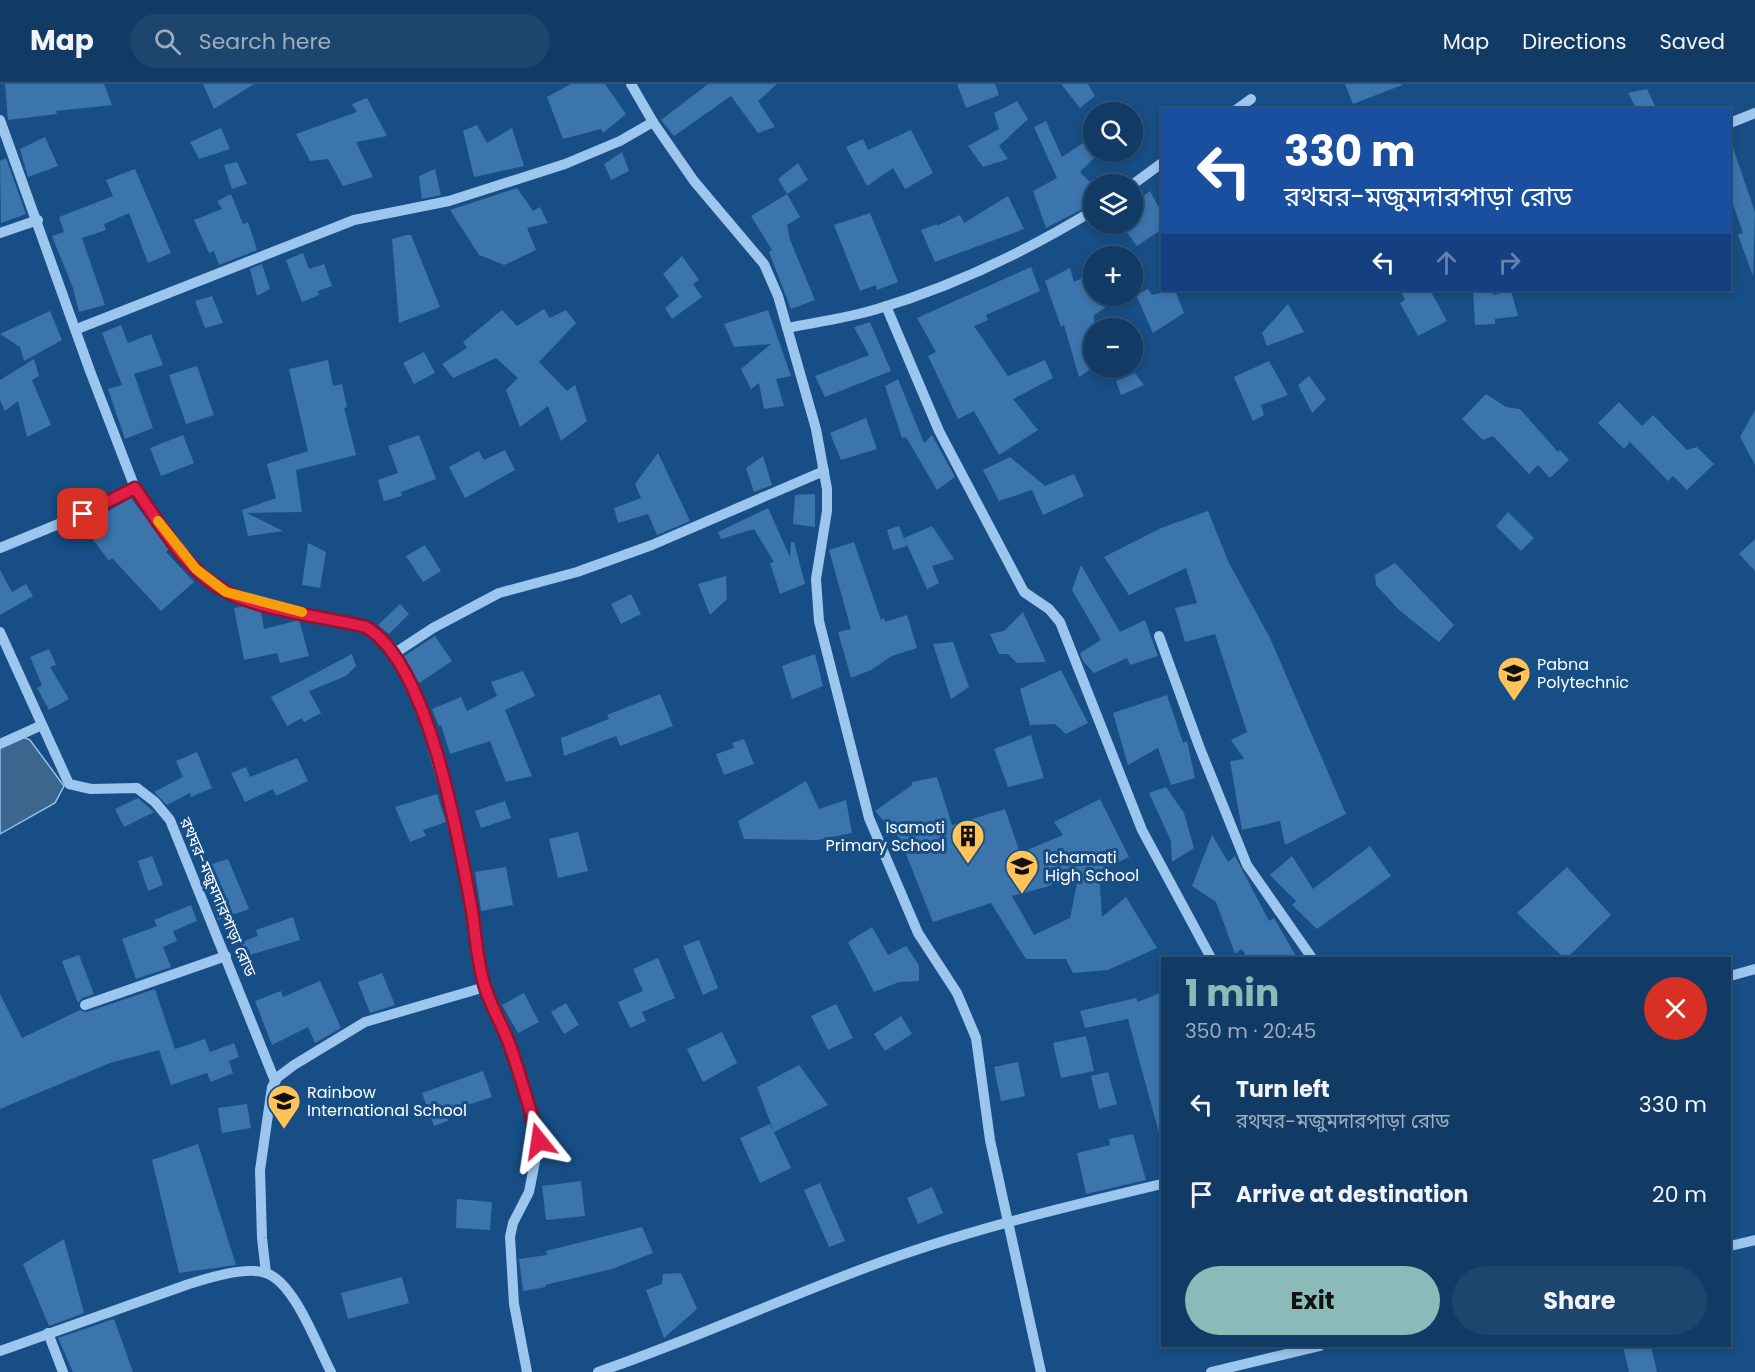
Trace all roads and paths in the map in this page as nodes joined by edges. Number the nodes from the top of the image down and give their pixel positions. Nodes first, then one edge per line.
1 (631, 84) edge
2 (1251, 99) dead end
3 (1239, 108) edge
4 (1755, 113) edge
5 (0, 120) edge
6 (652, 122) junction
7 (1731, 123) edge
8 (1161, 164) edge
9 (1143, 177) edge
10 (1083, 217) edge
11 (38, 220) junction
12 (0, 233) edge
13 (886, 306) junction
14 (787, 328) junction
15 (77, 329) junction
16 (824, 471) junction
17 (135, 488) junction
18 (0, 548) edge
19 (0, 632) edge
20 (1159, 636) dead end
21 (395, 653) junction
22 (42, 725) junction
23 (0, 744) edge
24 (226, 956) junction
25 (1210, 957) edge
26 (1311, 957) edge
27 (1755, 969) edge
28 (1731, 976) edge
29 (485, 987) junction
30 (85, 1005) dead end
31 (275, 1081) junction
32 (1161, 1184) edge
33 (1010, 1220) junction
34 (1755, 1240) edge
35 (1731, 1246) edge
36 (266, 1273) junction
37 (48, 1334) junction
38 (1316, 1347) edge
39 (0, 1350) edge
40 (63, 1372) edge
41 (331, 1372) edge
42 (527, 1372) edge
43 (598, 1372) edge
44 (1041, 1372) edge
45 (1211, 1372) edge

1 - 6 street
2 - 3 street
4 - 7 street
5 - 11 street
6 - 14 street
6 - 15 street
8 - 9 street
10 - 13 street
11 - 12 street
11 - 15 street
13 - 14 street
13 - 25 street
14 - 16 street
15 - 17 street
16 - 21 street
16 - 33 street
17 - 18 street
17 - 21 street
19 - 22 street, রথঘর-মজুমদারপাড়া রোড
20 - 26 street
21 - 29 street
22 - 23 street
22 - 24 street, রথঘর-মজুমদারপাড়া রোড
24 - 30 street
24 - 31 street, রথঘর-মজুমদারপাড়া রোড
27 - 28 street
29 - 31 street
29 - 42 street
31 - 36 street
32 - 33 street
33 - 43 street
33 - 44 street
34 - 35 street
36 - 37 street
36 - 41 street
37 - 39 street
37 - 40 street
38 - 45 street

